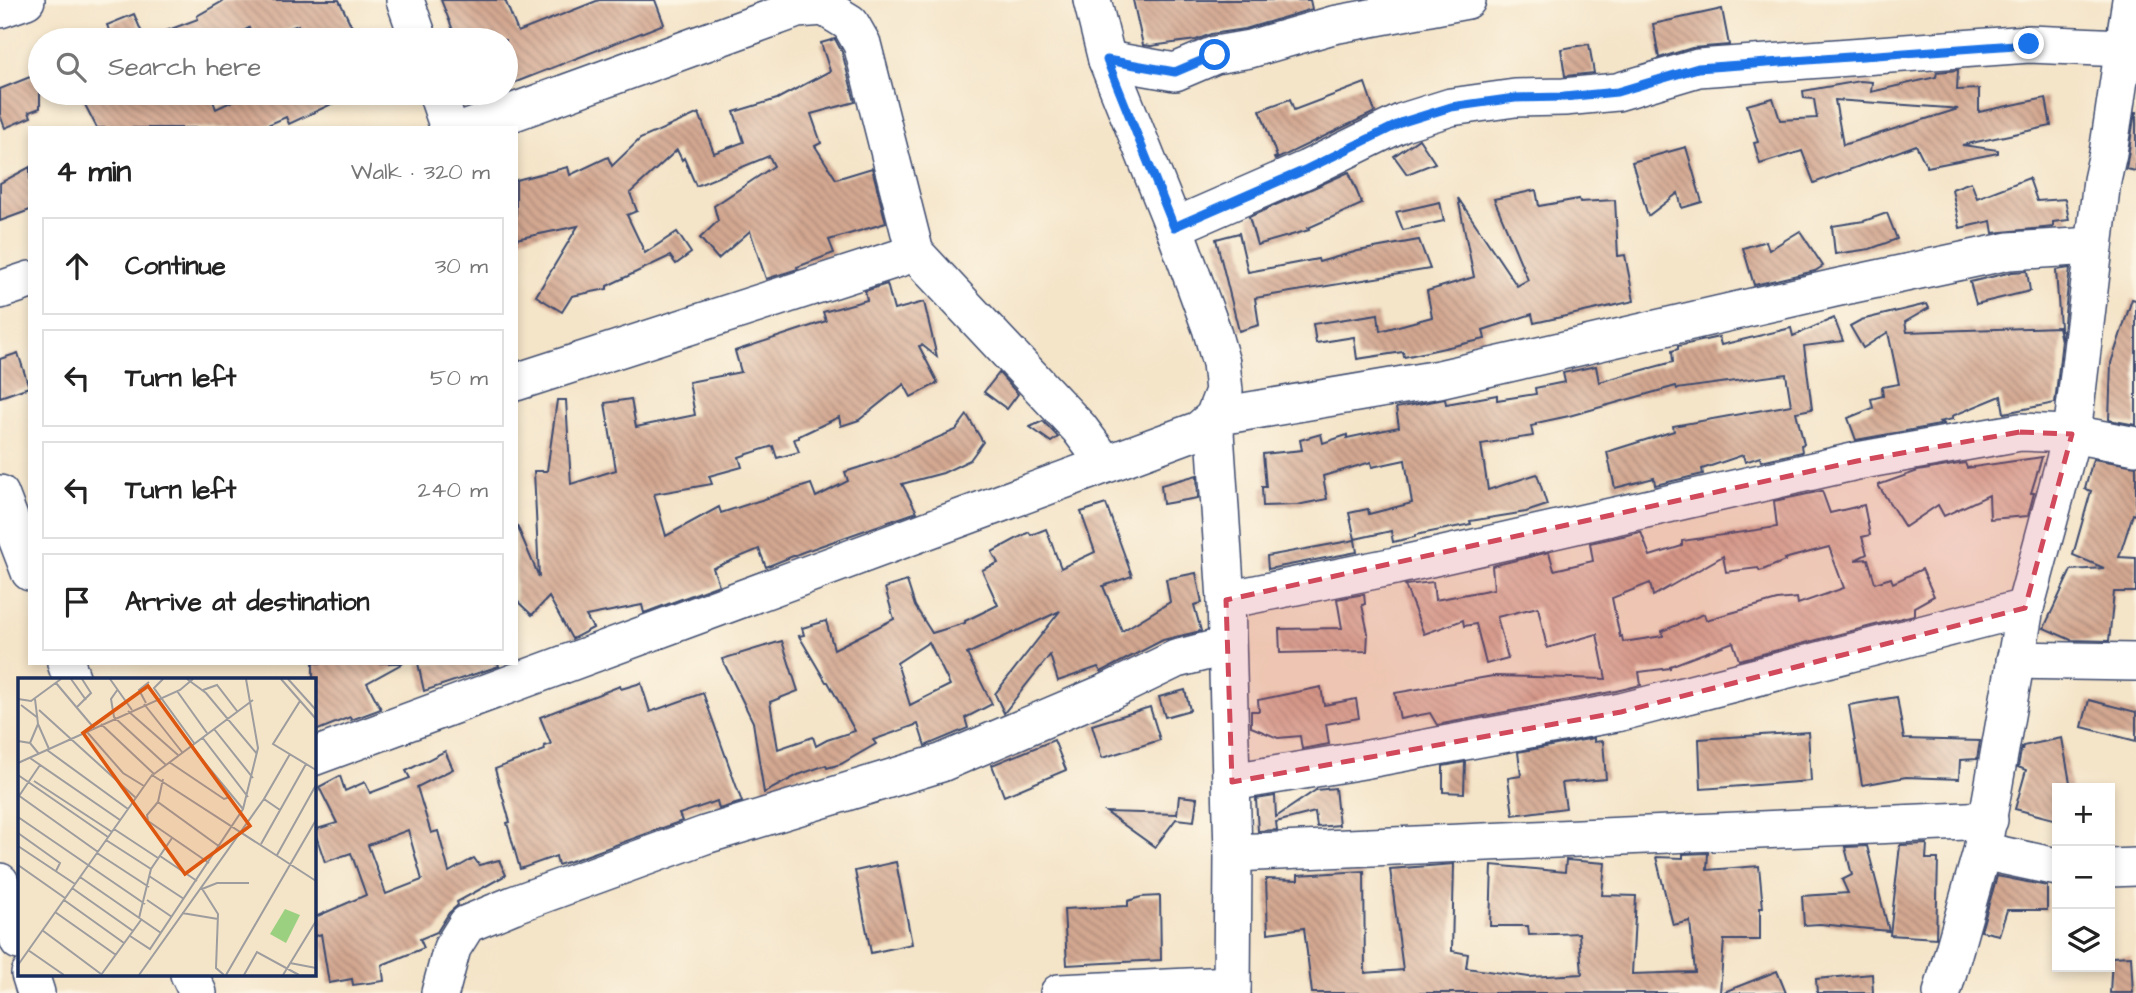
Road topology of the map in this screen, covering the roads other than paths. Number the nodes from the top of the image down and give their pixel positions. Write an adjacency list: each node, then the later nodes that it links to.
1 (26, 0): 6 (street)
2 (405, 0): 7 (street)
3 (1092, 0): 9 (street)
4 (1466, 0): 9 (street)
5 (2131, 0): 8 (street)
6 (0, 9)
7 (415, 28)
8 (2124, 48): 13 (street); 14 (street)
9 (1107, 60): 14 (street)
10 (441, 105): 11 (street)
11 (448, 126)
12 (475, 126): 16 (street)
13 (2123, 147): 15 (street)
14 (1174, 227): 20 (street)
15 (2094, 246): 20 (street); 21 (street)
16 (915, 253): 19 (street); 23 (street)
17 (28, 281): 18 (street)
18 (0, 290)
19 (518, 381)
20 (1214, 416): 23 (street); 26 (street)
21 (2072, 434): 22 (street); 26 (street); 27 (street)
22 (2136, 446)
23 (1105, 463): 31 (street)
24 (0, 494): 25 (street)
25 (26, 553)
26 (1226, 600): 28 (street)
27 (2025, 608): 29 (street); 32 (street)
28 (1227, 646): 32 (street); 47 (street)
29 (2015, 660): 30 (street); 33 (street)
30 (2136, 662)
31 (315, 756)
32 (1232, 782): 34 (street)
33 (1986, 835): 34 (street); 35 (street); 49 (street)
34 (1233, 853): 44 (street)
35 (2052, 865)
36 (18, 866): 39 (street)
37 (2115, 867): 38 (street)
38 (2136, 867)
39 (0, 874)
40 (0, 883): 41 (street)
41 (18, 938)
42 (31, 976): 45 (street)
43 (190, 976): 46 (street)
44 (1232, 989): 48 (street)
45 (36, 993)
46 (198, 993)
47 (440, 993)
48 (1059, 993)
49 (1942, 993)

